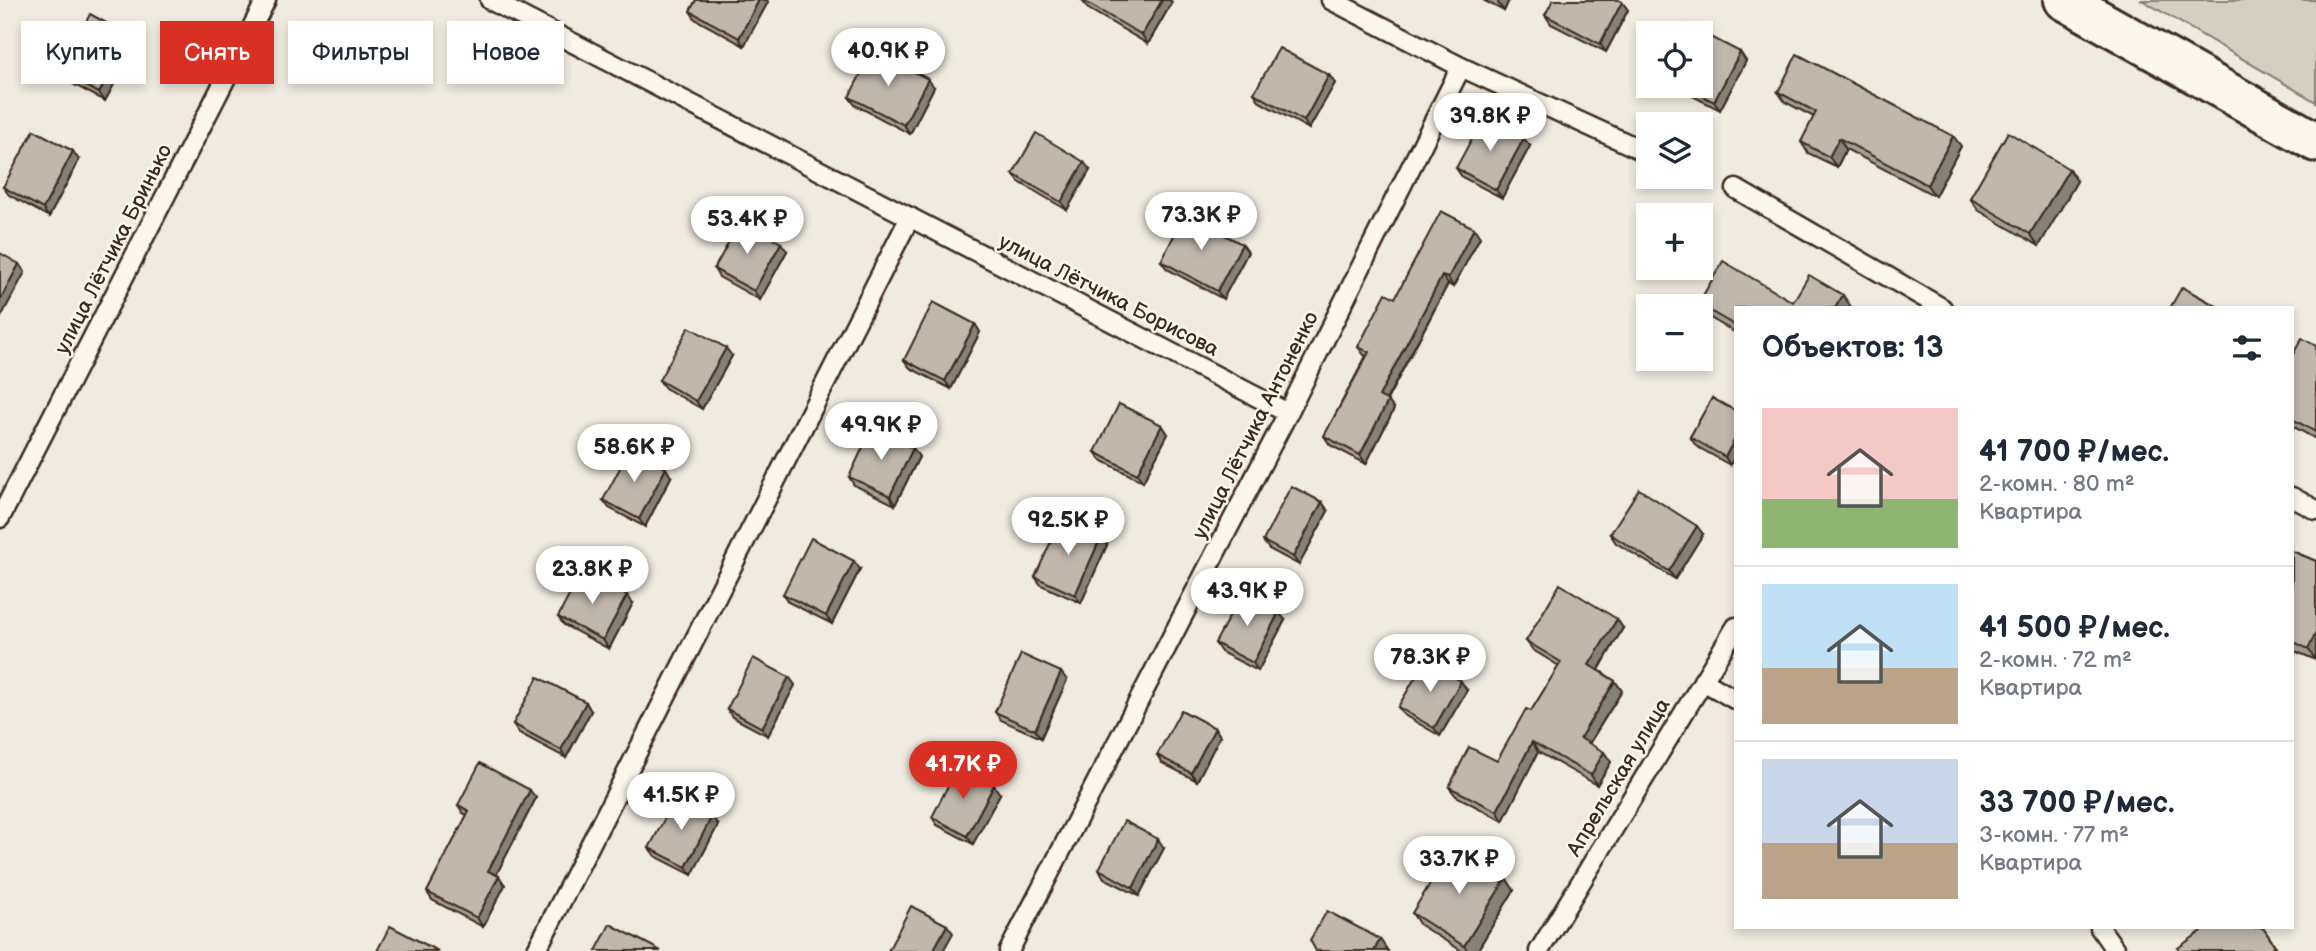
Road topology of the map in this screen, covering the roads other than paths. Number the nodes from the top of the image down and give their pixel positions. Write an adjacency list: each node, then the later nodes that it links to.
1 (265, 0): 14 (lane, улица Лётчика Бринько)
2 (490, 0): 9 (lane, улица Лётчика Борисова)
3 (1331, 0): 5 (lane)
4 (2064, 0): 6 (street)
5 (1461, 67): 7 (lane); 11 (lane, улица Лётчика Антоненко)
6 (2316, 142)
7 (1636, 147)
8 (1736, 189): 10 (lane)
9 (910, 217): 11 (lane, улица Лётчика Борисова); 19 (lane)
10 (1934, 306)
11 (1288, 413): 20 (lane, улица Лётчика Антоненко)
12 (2294, 498): 13 (lane)
13 (2316, 510)
14 (0, 518)
15 (1734, 629): 16 (lane, Апрельская улица)
16 (1703, 681): 17 (lane); 21 (lane, Апрельская улица)
17 (1734, 699)
18 (2101, 929): 22 (lane)
19 (536, 951)
20 (1009, 951)
21 (1539, 951)
22 (2116, 951)

